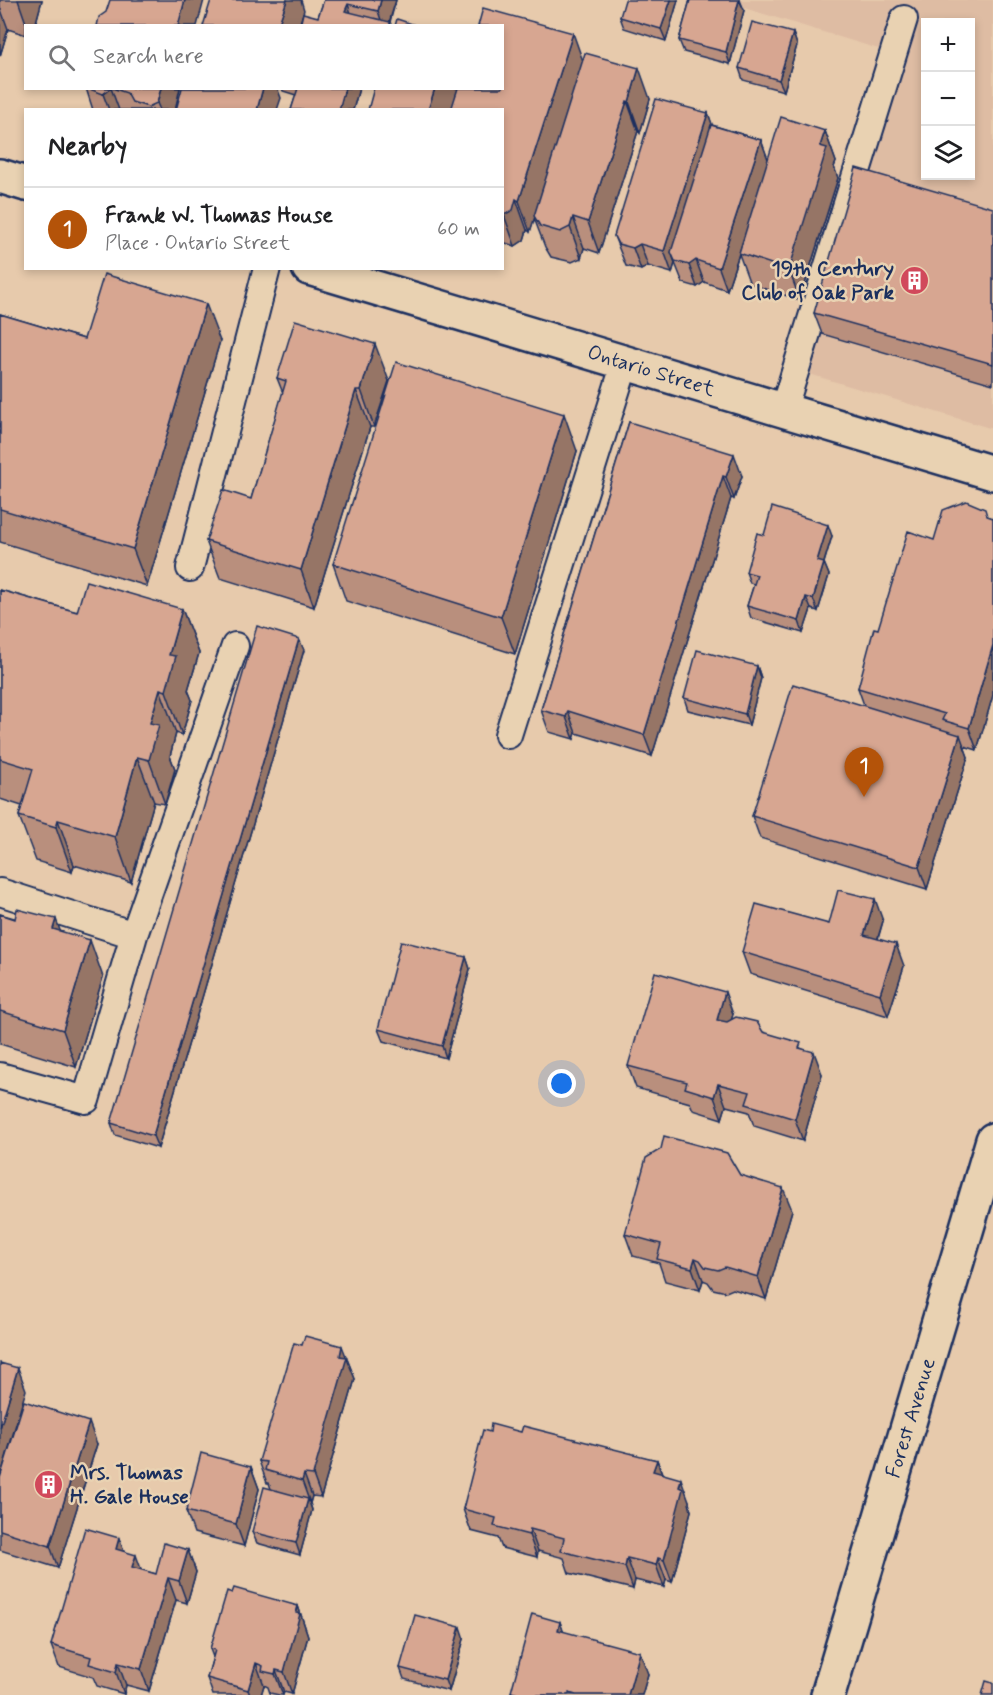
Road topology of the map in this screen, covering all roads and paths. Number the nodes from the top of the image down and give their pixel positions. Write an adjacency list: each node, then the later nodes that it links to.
1 (904, 19): 7 (lane)
2 (0, 176): 3 (street)
3 (24, 183)
4 (266, 270): 9 (lane)
5 (316, 270): 6 (street, Ontario Street)
6 (625, 363): 7 (street, Ontario Street); 11 (lane)
7 (783, 411): 8 (street, Ontario Street)
8 (993, 473)
9 (190, 568)
10 (235, 646): 13 (lane)
11 (508, 735)
12 (0, 892): 13 (lane)
13 (134, 935): 14 (lane)
14 (0, 1076)
15 (993, 1140): 16 (street, Forest Avenue)
16 (828, 1695)

